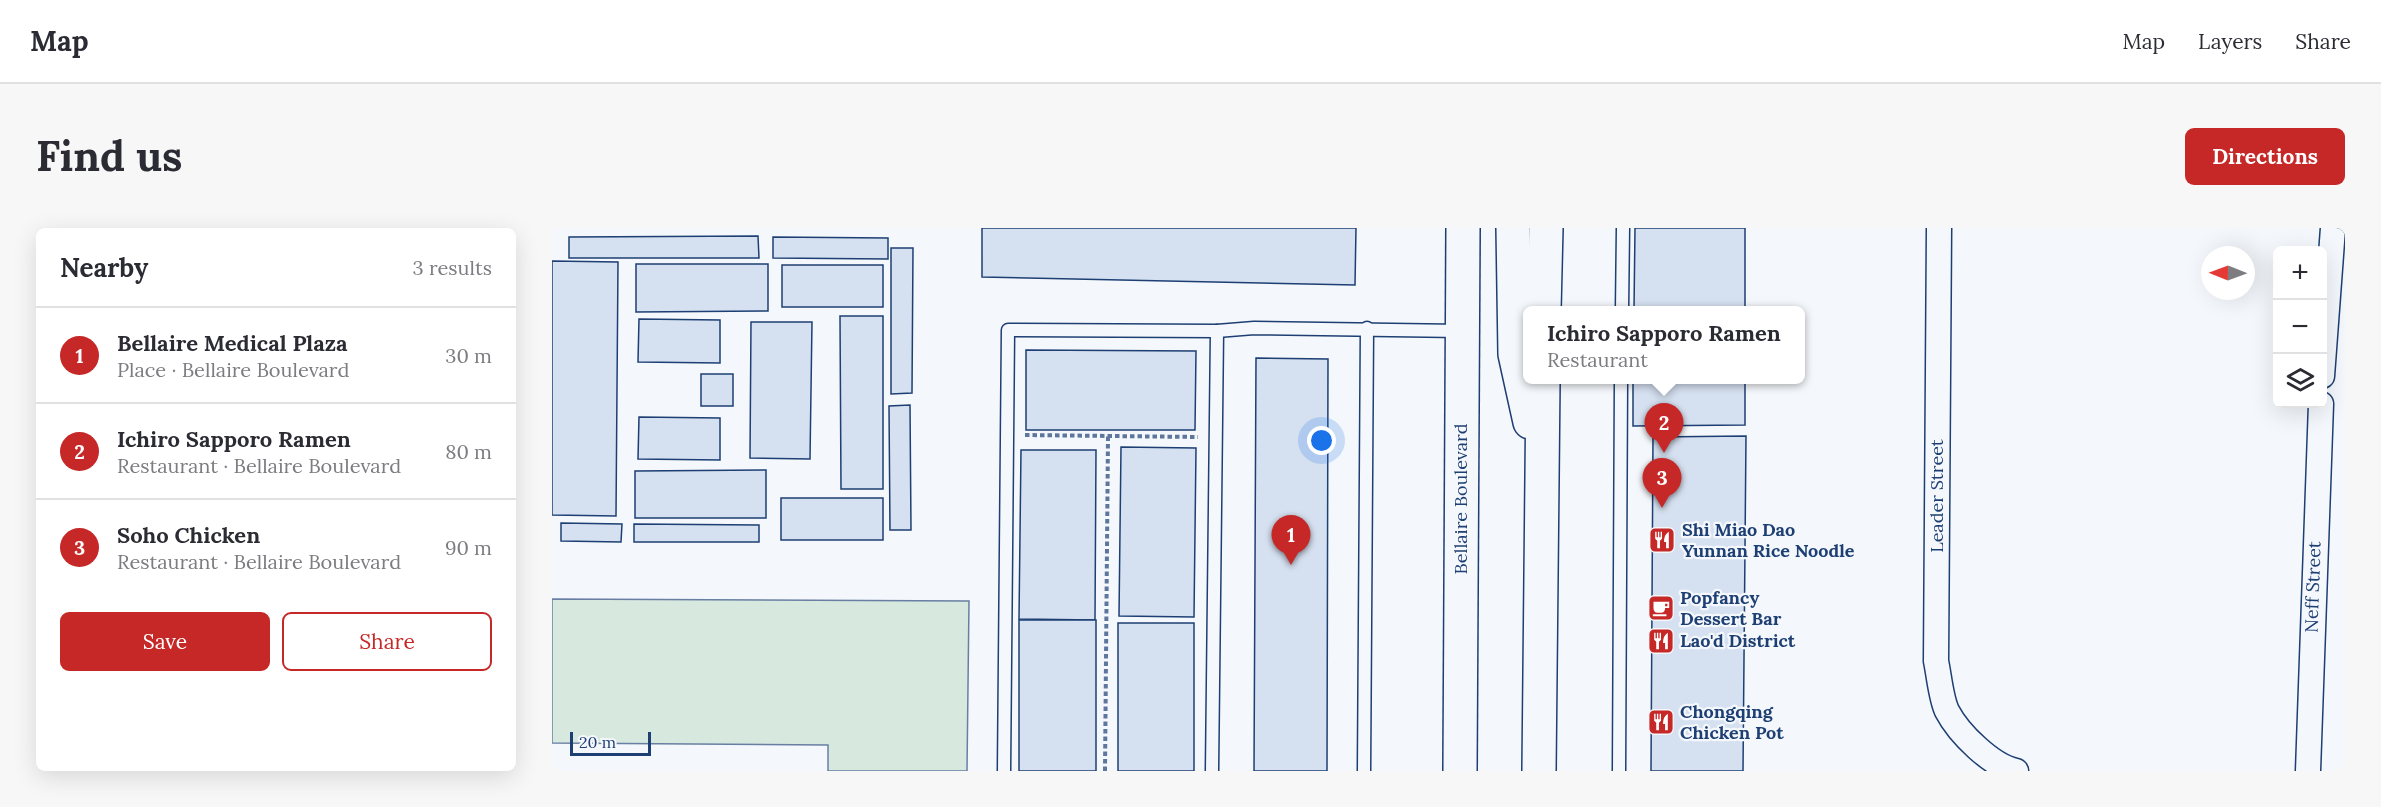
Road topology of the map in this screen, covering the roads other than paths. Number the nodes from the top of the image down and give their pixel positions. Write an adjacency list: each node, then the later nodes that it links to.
1 (1463, 228): 11 (main road, Bellaire Boulevard)
2 (1513, 228): 16 (main road)
3 (1546, 228): 7 (main road)
4 (1623, 228): 8 (lane)
5 (1938, 228): 23 (street, Leader Street)
6 (2333, 228): 12 (street)
7 (1544, 306)
8 (1622, 306)
9 (1367, 328): 10 (lane); 11 (lane); 19 (lane)
10 (1216, 331): 17 (lane); 18 (lane)
11 (1462, 331): 20 (main road, Bellaire Boulevard)
12 (2324, 354)
13 (1544, 384): 16 (main road)
14 (1622, 384): 22 (lane)
15 (2320, 408): 24 (street, Neff Street)
16 (1542, 483): 21 (main road)
17 (1004, 771)
18 (1212, 771)
19 (1364, 771)
20 (1460, 771)
21 (1539, 771)
22 (1618, 771)
23 (2016, 771)
24 (2308, 771)

